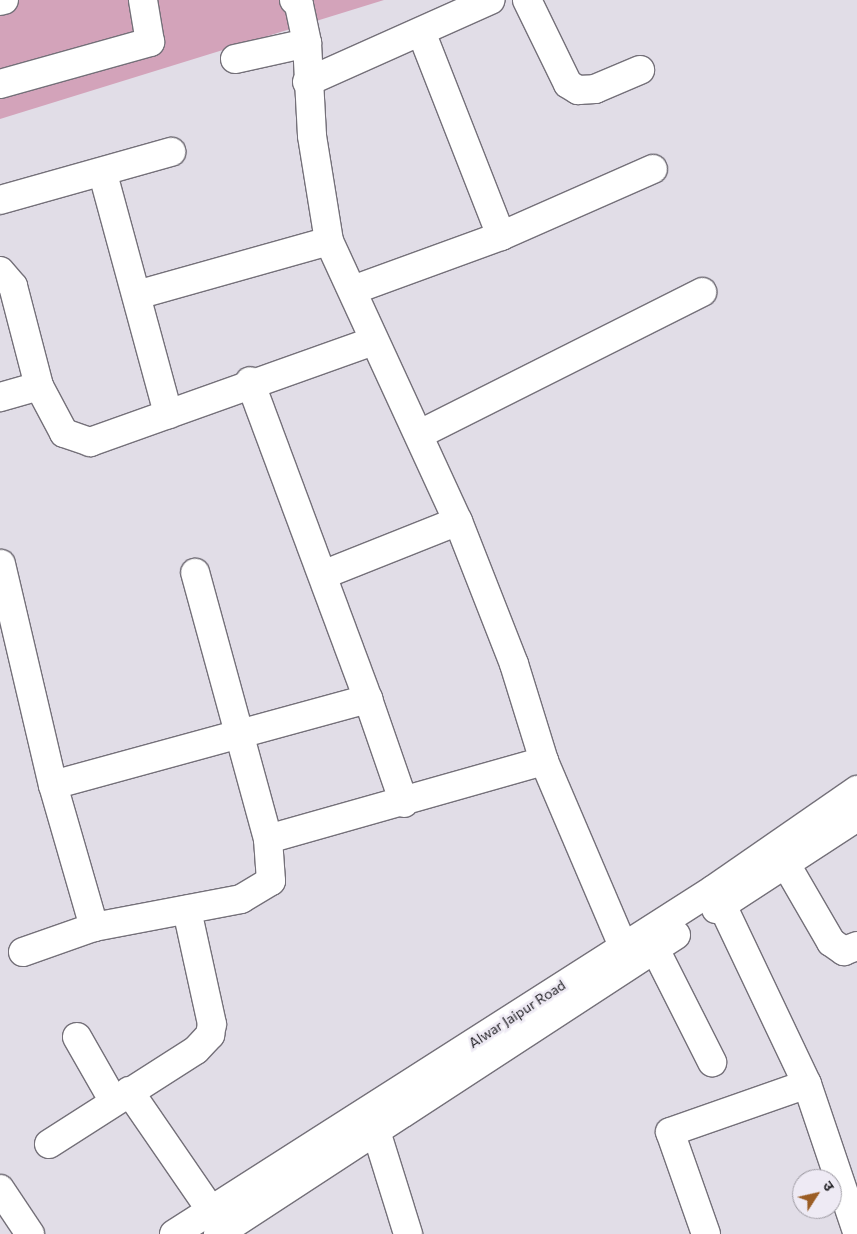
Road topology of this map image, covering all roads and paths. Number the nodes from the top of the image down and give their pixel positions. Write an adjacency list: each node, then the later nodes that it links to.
1 (4, 0): 5 (street)
2 (143, 0): 12 (street)
3 (490, 0): 7 (street)
4 (527, 0): 10 (street)
5 (0, 1)
6 (297, 2): 8 (street)
7 (422, 34): 11 (street); 17 (street)
8 (307, 43): 9 (street); 11 (street)
9 (235, 59)
10 (640, 70)
11 (306, 82): 18 (street)
12 (0, 84)
13 (171, 152): 15 (street)
14 (654, 169): 17 (street)
15 (103, 174): 16 (street); 22 (street)
16 (0, 200)
17 (502, 236): 20 (street)
18 (329, 241): 20 (street); 22 (street)
19 (0, 271): 25 (street)
20 (353, 290): 23 (street)
21 (702, 292): 28 (street)
22 (136, 295): 27 (street)
23 (372, 341): 24 (street); 28 (street)
24 (250, 381): 27 (street); 32 (street)
25 (39, 386): 26 (street); 27 (street)
26 (0, 397)
27 (168, 414)
28 (420, 434): 29 (street)
29 (458, 521): 32 (street); 35 (street)
30 (1, 564): 36 (street)
31 (195, 573): 34 (street)
32 (325, 574): 33 (street)
33 (368, 699): 34 (street); 38 (street)
34 (239, 737): 36 (street); 40 (street)
35 (544, 761): 38 (street); 45 (street)
36 (53, 786): 44 (street)
37 (857, 790): 45 (street, Alwar Jaipur Road)
38 (404, 803): 40 (street)
39 (857, 817): 41 (street, Alwar Jaipur Road)
40 (268, 839): 43 (street)
41 (786, 866): 42 (street, Alwar Jaipur Road); 46 (street)
42 (722, 905): 47 (street, Alwar Jaipur Road); 51 (street)
43 (187, 910): 44 (street); 52 (street)
44 (94, 927): 48 (street)
45 (623, 946): 56 (street, Alwar Jaipur Road)
46 (857, 946)
47 (655, 949): 50 (street); 53 (street, Alwar Jaipur Road)
48 (23, 952)
49 (78, 1037): 52 (street)
50 (712, 1062)
51 (807, 1084): 57 (street); 61 (street)
52 (121, 1095): 54 (street); 56 (street)
53 (376, 1131): 56 (street, Alwar Jaipur Road); 60 (street)
54 (49, 1144)
55 (0, 1189): 58 (street)
56 (214, 1222): 59 (street, Alwar Jaipur Road)
57 (857, 1232)
58 (30, 1234)
59 (174, 1234)
60 (408, 1234)
61 (706, 1234)

